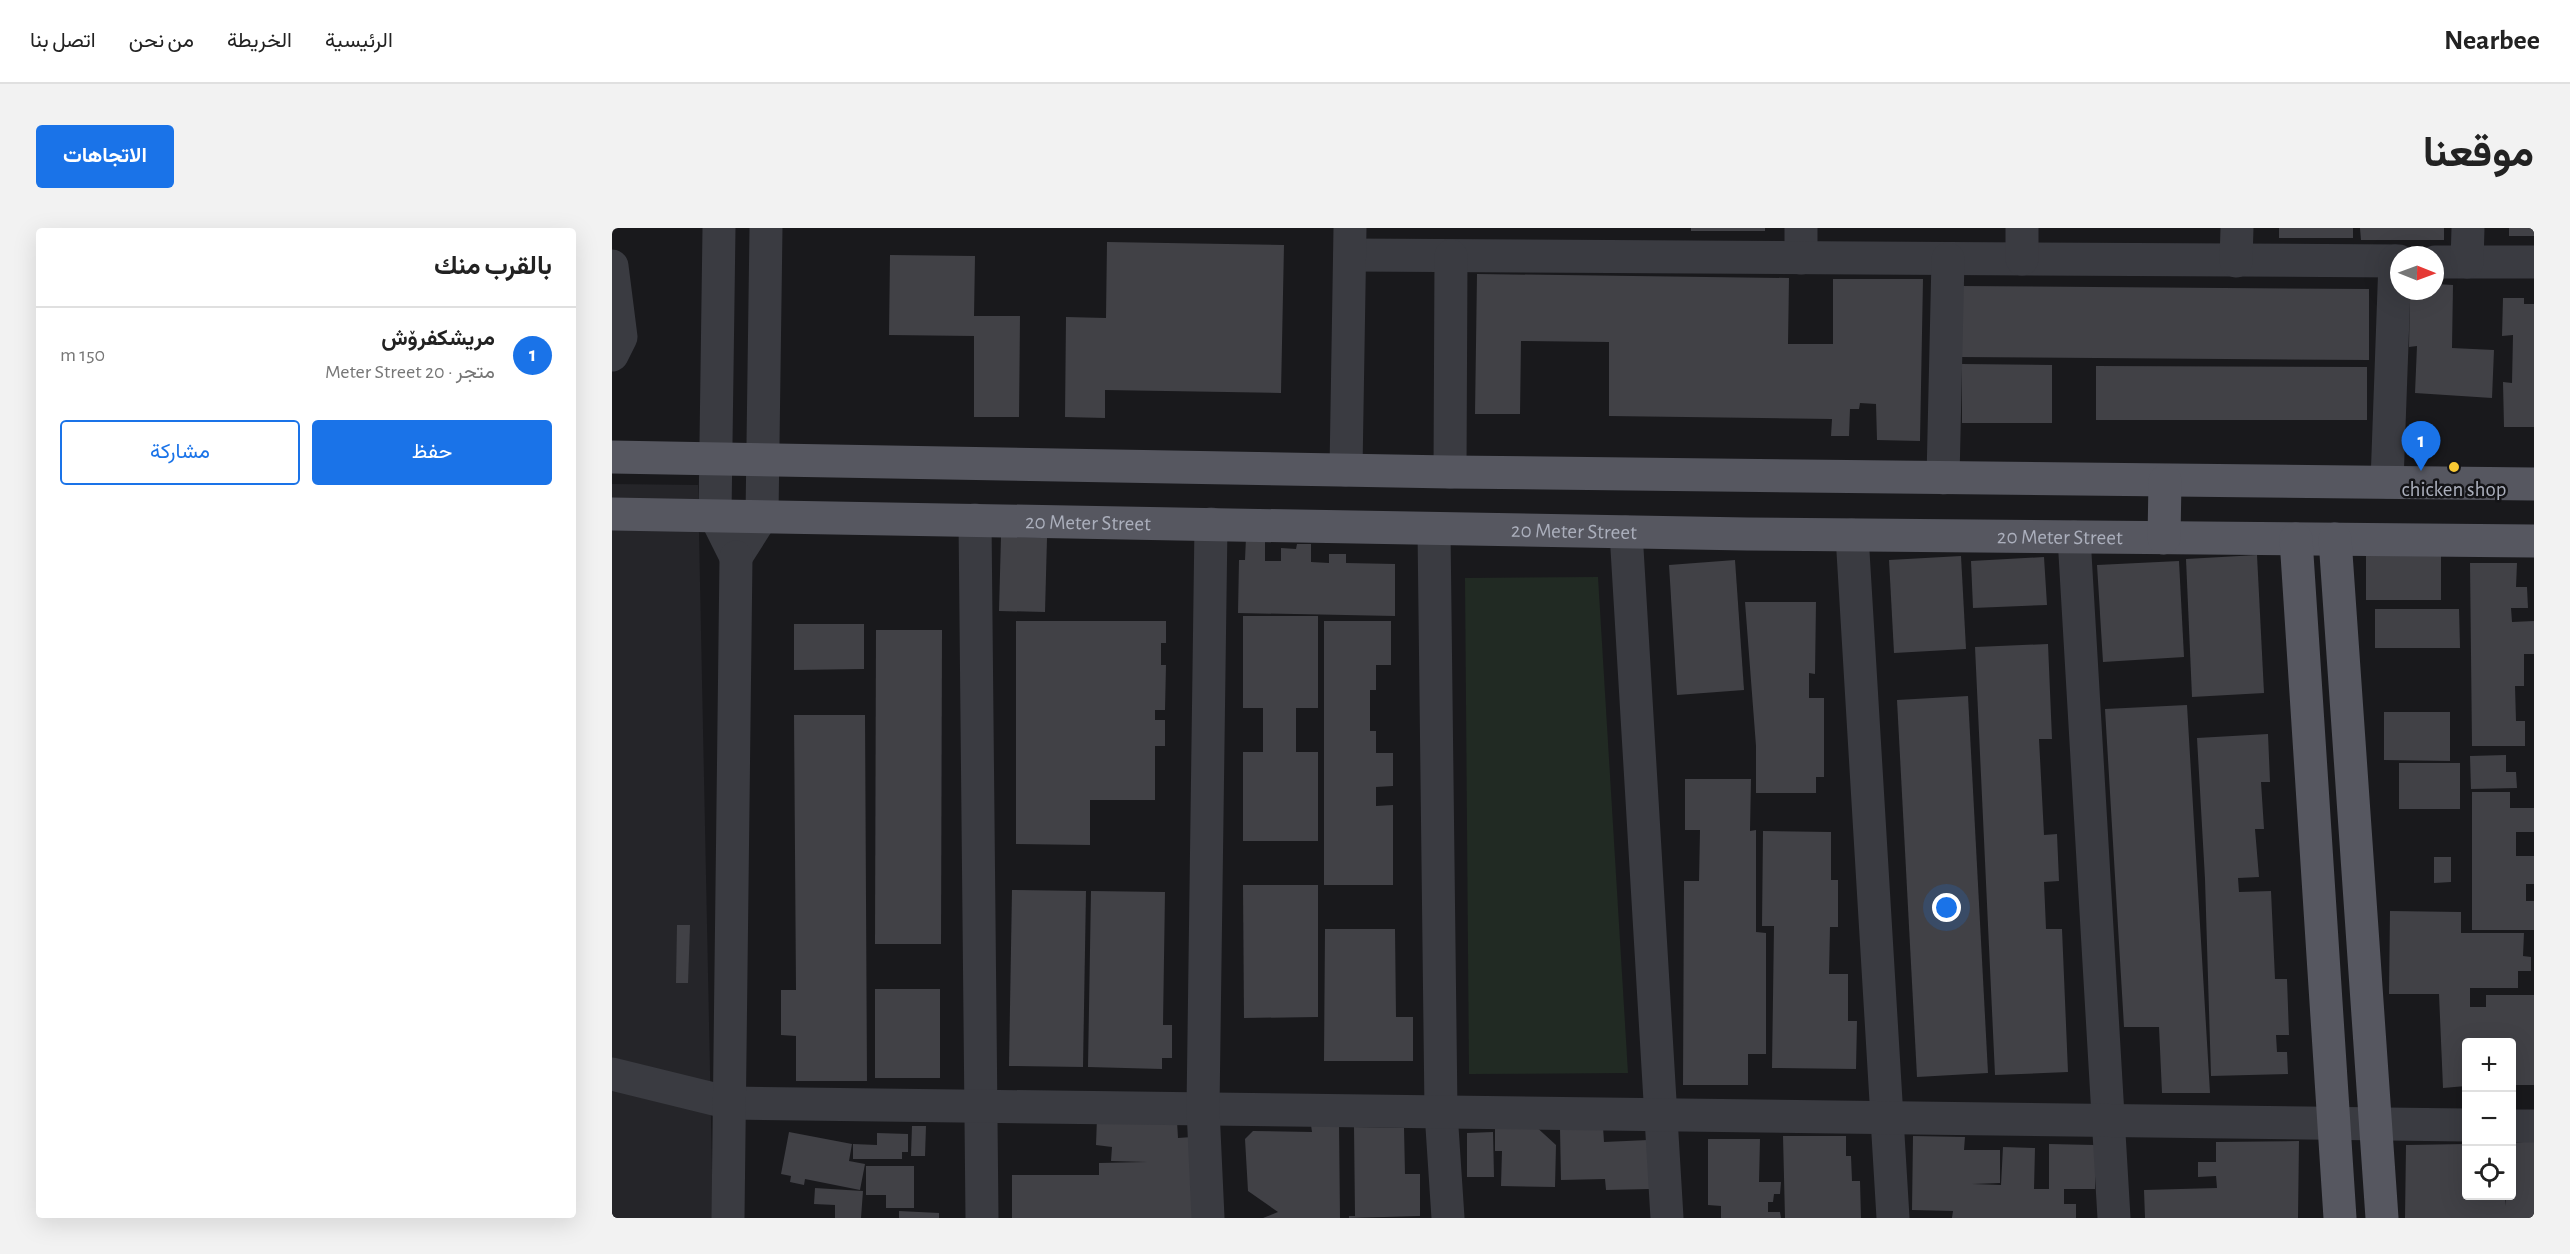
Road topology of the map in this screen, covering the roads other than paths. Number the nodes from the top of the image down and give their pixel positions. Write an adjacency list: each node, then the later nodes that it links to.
1 (719, 228): 21 (street)
2 (766, 228): 3 (street); 22 (street)
3 (778, 228)
4 (2237, 228): 12 (street)
5 (2468, 228): 15 (street)
6 (1350, 242): 10 (street); 23 (street)
7 (1577, 242): 8 (street); 10 (street)
8 (1801, 243): 11 (street)
9 (2022, 244): 11 (street); 12 (street)
10 (1451, 256): 24 (street)
11 (1948, 259): 25 (street)
12 (2236, 261): 13 (street)
13 (2390, 261)
14 (2444, 262): 15 (street)
15 (2467, 262): 16 (street)
16 (2534, 262)
17 (612, 266): 19 (street)
18 (2395, 300): 27 (street)
19 (612, 354)
20 (612, 457): 21 (main road)
21 (714, 459): 22 (main road); 30 (street)
22 (763, 459): 23 (main road); 31 (street)
23 (1346, 470): 24 (main road)
24 (1450, 472): 25 (main road)
25 (1943, 478): 26 (main road)
26 (2165, 481): 27 (main road); 38 (main road)
27 (2387, 483): 28 (main road)
28 (2534, 484)
29 (612, 514): 30 (main road, 20 Meter Street)
30 (715, 516): 31 (main road, 20 Meter Street); 42 (street)
31 (762, 516): 32 (main road, 20 Meter Street); 42 (street)
32 (975, 520): 33 (main road, 20 Meter Street); 45 (street)
33 (1211, 524): 34 (main road, 20 Meter Street); 46 (street)
34 (1434, 529): 35 (main road, 20 Meter Street); 47 (street)
35 (1626, 532): 36 (main road, 20 Meter Street); 48 (street)
36 (1852, 535): 37 (main road, 20 Meter Street); 49 (street)
37 (2074, 537): 38 (main road, 20 Meter Street); 50 (street)
38 (2164, 538): 39 (main road, 20 Meter Street)
39 (2296, 539): 40 (main road, 20 Meter Street); 52 (main road)
40 (2335, 539): 41 (main road, 20 Meter Street); 51 (main road)
41 (2534, 541)
42 (736, 557): 44 (street)
43 (612, 1074): 44 (street)
44 (730, 1103): 45 (street); 56 (street)
45 (981, 1106): 46 (street); 57 (street)
46 (1203, 1109): 47 (street); 58 (street)
47 (1441, 1112): 48 (street); 59 (street)
48 (1661, 1115): 49 (street); 60 (street)
49 (1888, 1118): 50 (street); 61 (street)
50 (2108, 1121): 52 (street); 62 (street)
51 (2375, 1123): 52 (street); 53 (street); 64 (main road)
52 (2334, 1124): 63 (main road)
53 (2462, 1125)
54 (2516, 1126): 55 (street)
55 (2534, 1126)
56 (728, 1218)
57 (982, 1218)
58 (1208, 1218)
59 (1448, 1218)
60 (1667, 1218)
61 (1893, 1218)
62 (2114, 1218)
63 (2340, 1218)
64 (2382, 1218)

